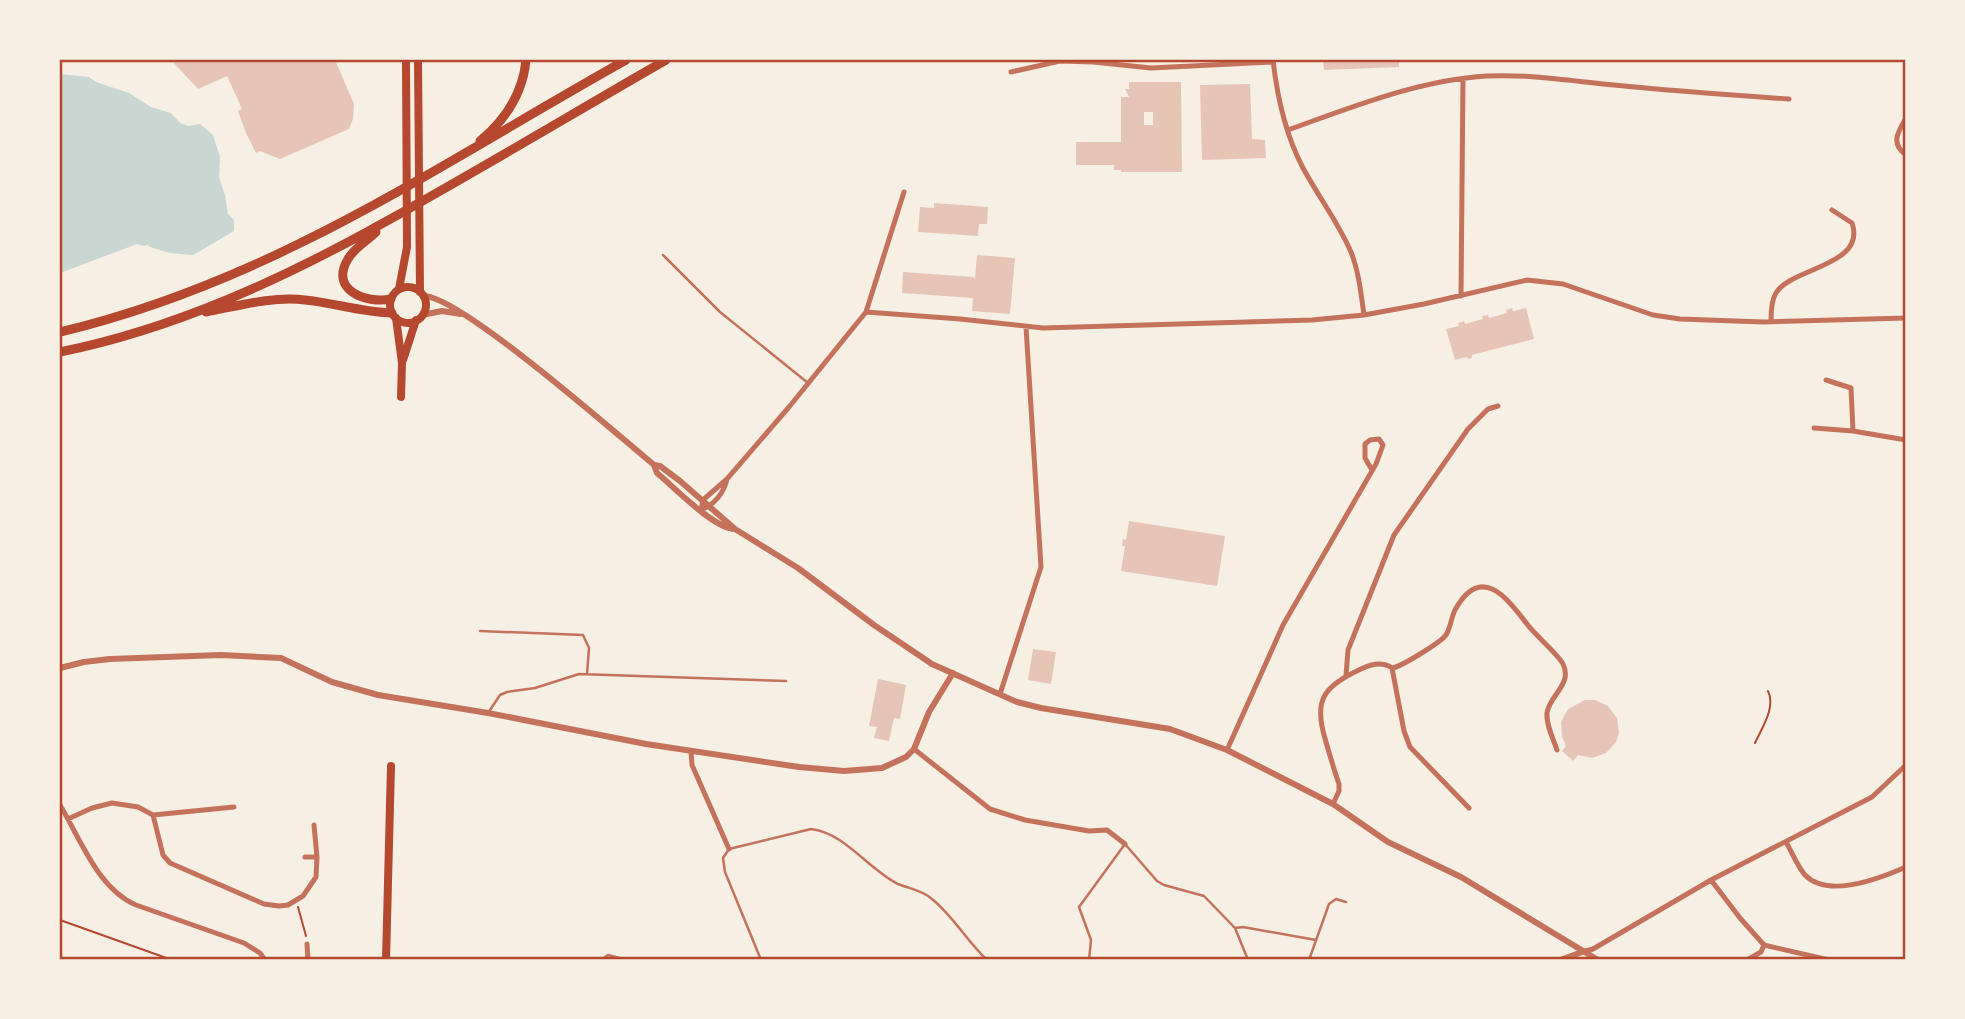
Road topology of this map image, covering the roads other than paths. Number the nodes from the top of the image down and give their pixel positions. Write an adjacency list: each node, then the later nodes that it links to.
1 (405, 60): 18 (highway)
2 (418, 60): 19 (highway)
3 (526, 60): 13 (highway)
4 (626, 60): 13 (highway)
5 (666, 60): 16 (highway)
6 (1273, 61): 7 (street); 11 (street)
7 (1011, 72)
8 (1463, 79): 9 (street); 11 (street); 20 (street)
9 (1789, 99)
10 (1906, 118): 12 (street)
11 (1288, 130): 24 (street)
12 (1906, 155)
13 (462, 157): 31 (highway)
14 (904, 192): 22 (street)
15 (1832, 210): 29 (street)
16 (383, 223): 21 (highway); 26 (highway)
17 (663, 255): 35 (lane)
18 (399, 289): 19 (highway); 21 (highway)
19 (422, 294): 23 (street); 27 (highway)
20 (1461, 296): 24 (street); 29 (street)
21 (391, 299): 25 (highway)
22 (866, 312): 30 (street); 35 (street)
23 (463, 314): 27 (street); 41 (street)
24 (1364, 315): 30 (street)
25 (394, 316): 26 (highway); 27 (highway); 33 (highway)
26 (181, 317): 32 (highway)
27 (419, 318): 33 (highway)
28 (1906, 318): 29 (street)
29 (1771, 320)
30 (1027, 327): 55 (street)
31 (60, 332)
32 (60, 352)
33 (402, 363): 36 (highway)
34 (1826, 380): 39 (street)
35 (808, 383): 43 (street)
36 (401, 397)
37 (1498, 406): 53 (street)
38 (1814, 428): 39 (street)
39 (1853, 431): 40 (street)
40 (1906, 440)
41 (654, 465): 44 (street); 46 (street)
42 (1372, 470): 42 (street); 58 (street)
43 (727, 479): 44 (street); 45 (street)
44 (703, 500): 45 (street); 46 (street)
45 (710, 506): 46 (street); 47 (street)
46 (701, 510): 47 (street)
47 (735, 529): 51 (street)
48 (480, 631): 52 (lane)
49 (60, 668): 56 (street)
50 (1392, 668): 53 (street); 59 (street); 66 (street)
51 (953, 673): 55 (street); 57 (street)
52 (587, 674): 54 (lane); 56 (lane)
53 (1346, 676): 63 (street)
54 (786, 681)
55 (1000, 694): 58 (street)
56 (488, 713): 60 (street)
57 (914, 749): 60 (street); 71 (street)
58 (1227, 750): 63 (street)
59 (1557, 750)
60 (691, 751): 72 (street)
61 (1906, 765): 70 (street)
62 (391, 766): 86 (highway)
63 (1333, 804): 82 (street)
64 (60, 806): 68 (street)
65 (234, 807): 67 (street)
66 (1469, 808)
67 (153, 815): 68 (street); 73 (street)
68 (68, 819): 84 (street)
69 (314, 825): 73 (street)
70 (1786, 842): 75 (street); 76 (street)
71 (1125, 844): 78 (lane); 91 (lane)
72 (729, 849): 89 (lane); 90 (lane)
73 (317, 857): 74 (street)
74 (305, 858)
75 (1906, 867)
76 (1711, 880): 81 (street); 82 (street)
77 (1346, 902): 79 (lane)
78 (1235, 928): 79 (lane); 92 (lane)
79 (1316, 940): 93 (lane)
80 (307, 944): 85 (street)
81 (1764, 945): 83 (street); 98 (street)
82 (1586, 950): 94 (street); 95 (street)
83 (1761, 952): 96 (street); 97 (street)
84 (265, 960)
85 (308, 960)
86 (386, 960)
87 (601, 960): 88 (lane)
88 (627, 960)
89 (761, 960)
90 (987, 960)
91 (1089, 960)
92 (1248, 960)
93 (1309, 960)
94 (1560, 960)
95 (1598, 960)
96 (1747, 960)
97 (1765, 960)
98 (1829, 960)

